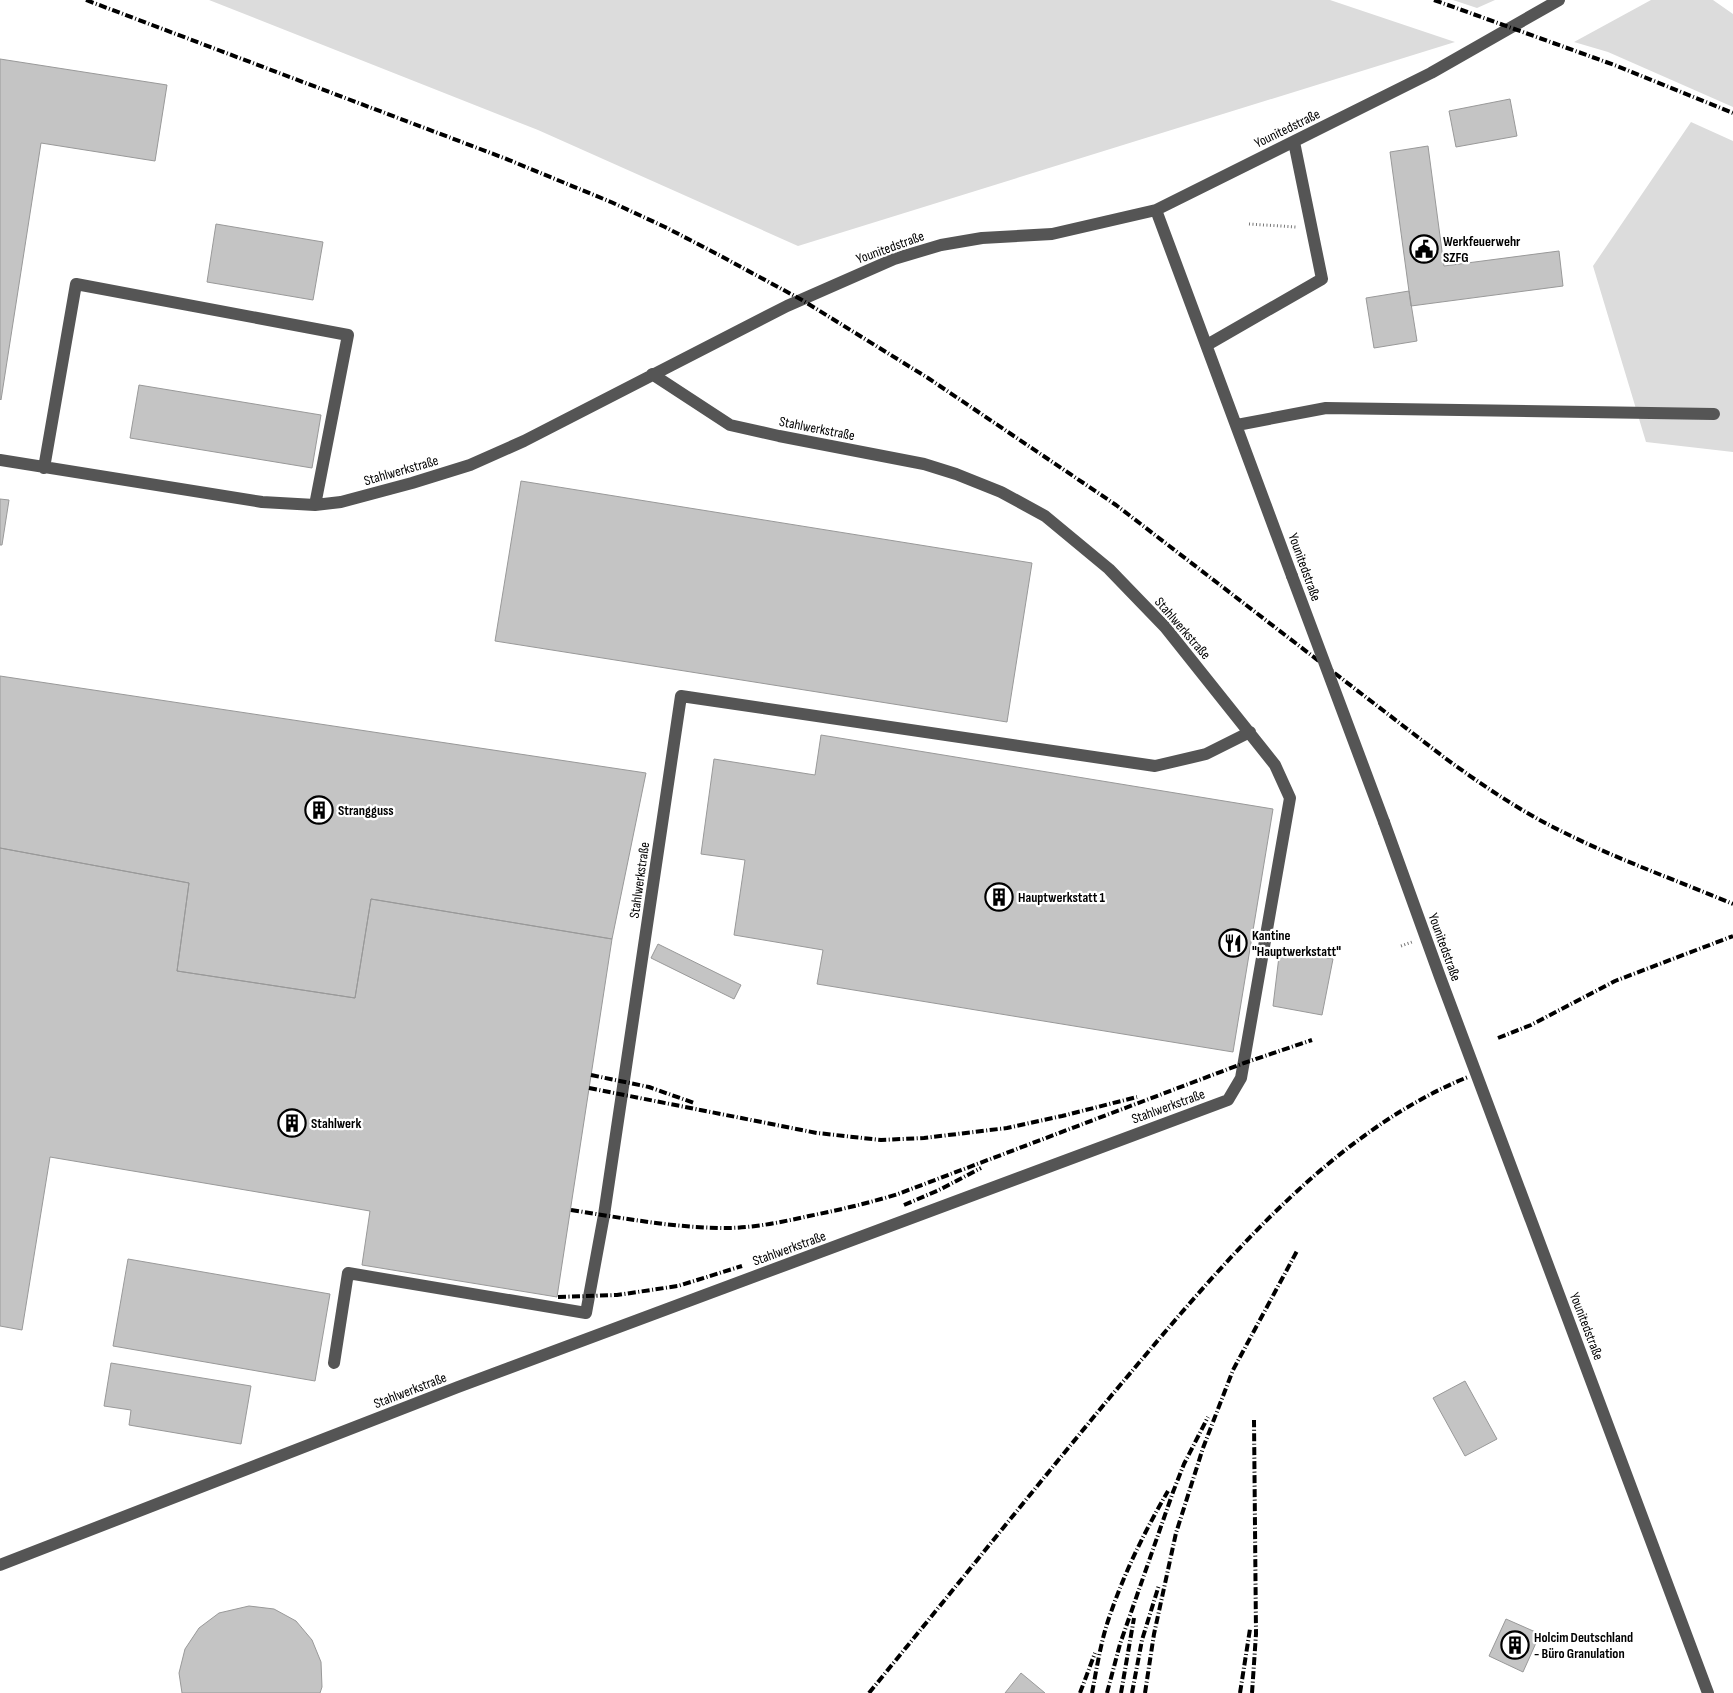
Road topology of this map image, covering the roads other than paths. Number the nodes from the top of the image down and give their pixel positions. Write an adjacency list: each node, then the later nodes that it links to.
1 (1559, 0): 2 (lane, Younitedstraße)
2 (1294, 142): 3 (lane, Younitedstraße); 4 (lane)
3 (1156, 210): 4 (lane, Younitedstraße); 5 (lane, Younitedstraße)
4 (1207, 345): 7 (lane, Younitedstraße)
5 (652, 374): 10 (lane, Stahlwerkstraße); 11 (lane, Stahlwerkstraße)
6 (1714, 414): 7 (lane)
7 (1236, 425): 14 (lane, Younitedstraße, bridge)
8 (0, 460): 9 (lane, Stahlwerkstraße)
9 (44, 468): 10 (lane, Stahlwerkstraße); 10 (lane)
10 (315, 505)
11 (1250, 732): 12 (lane, Stahlwerkstraße); 13 (lane, Stahlwerkstraße)
12 (334, 1363)
13 (0, 1565)
14 (1708, 1693)

